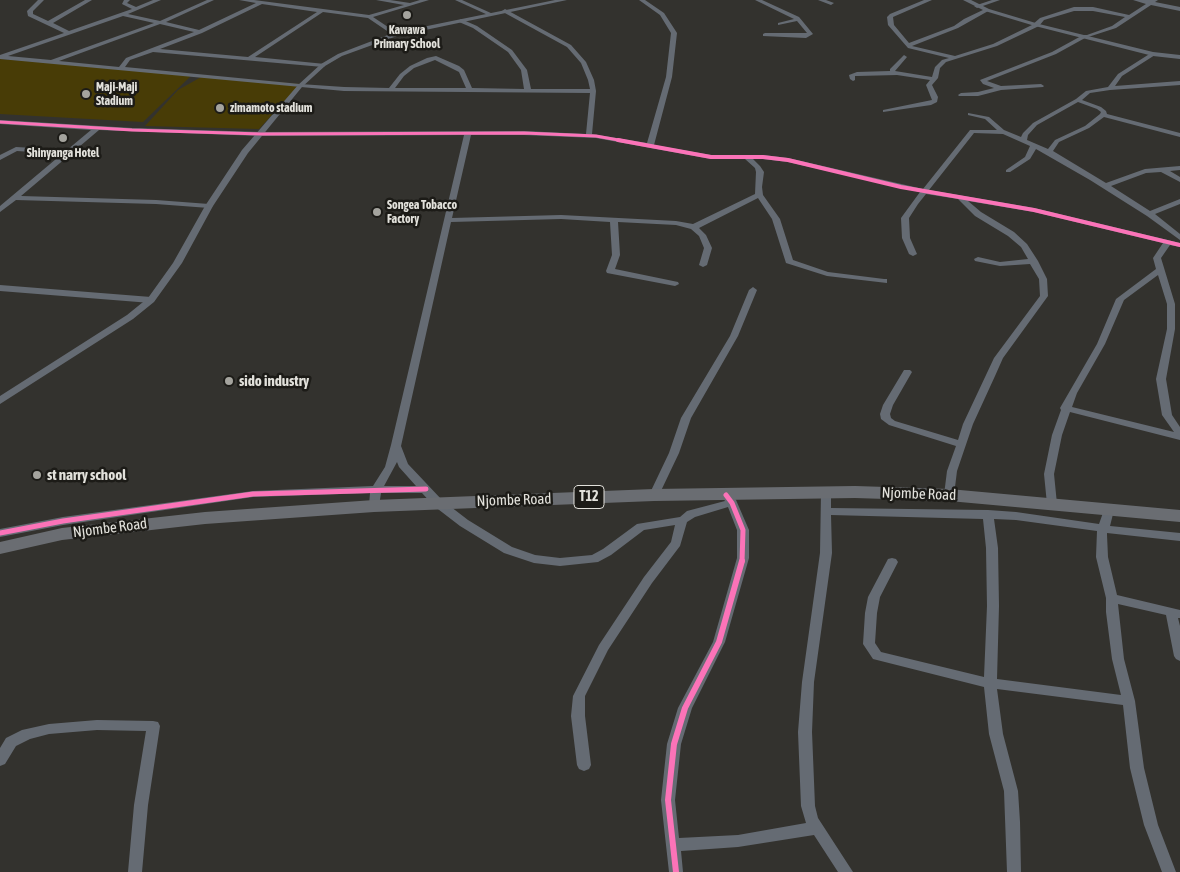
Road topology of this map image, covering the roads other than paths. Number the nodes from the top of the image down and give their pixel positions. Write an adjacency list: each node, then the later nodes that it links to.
1 (39, 0): 35 (street)
2 (89, 0): 35 (street)
3 (126, 0): 23 (street)
4 (158, 0): 23 (street)
5 (210, 0): 34 (street)
6 (242, 0): 19 (street)
7 (379, 0): 21 (street)
8 (426, 0): 21 (street)
9 (458, 0): 29 (street)
10 (564, 0): 27 (street)
11 (642, 0): 81 (street)
12 (758, 0): 32 (street)
13 (821, 0): 20 (street)
14 (966, 0): 22 (street)
15 (997, 0): 22 (street)
16 (1136, 0): 18 (street)
17 (923, 1): 43 (street)
18 (1153, 2): 24 (street); 31 (street)
19 (262, 3): 26 (street); 39 (street)
20 (831, 3)
21 (412, 4): 30 (street)
22 (977, 6): 25 (street)
23 (137, 9): 28 (street)
24 (1180, 9)
25 (987, 10): 37 (street); 43 (street)
26 (321, 11): 30 (street); 50 (street)
27 (505, 11): 29 (street); 67 (street)
28 (123, 14): 34 (street); 38 (street)
29 (490, 14): 33 (street)
30 (368, 17): 40 (street)
31 (1131, 17): 37 (street); 42 (street)
32 (798, 19): 36 (street); 41 (street)
33 (461, 21): 40 (street); 66 (street)
34 (162, 22): 39 (street); 52 (street)
35 (50, 24): 38 (street)
36 (780, 24)
37 (1036, 25): 42 (street); 51 (street)
38 (70, 32): 47 (street)
39 (200, 32): 44 (street)
40 (395, 34): 53 (street)
41 (765, 35)
42 (1086, 36): 45 (street); 62 (street)
43 (908, 45): 51 (street)
44 (154, 50): 46 (street); 50 (street)
45 (1153, 54): 49 (street); 63 (street)
46 (136, 56): 54 (street); 55 (street)
47 (0, 57): 52 (street)
48 (904, 57): 56 (street)
49 (1180, 57)
50 (251, 58): 53 (street)
51 (954, 58): 58 (street)
52 (49, 62): 54 (street)
53 (323, 65): 60 (street)
54 (96, 66): 55 (street)
55 (121, 68): 60 (street)
56 (896, 73): 57 (street); 58 (street)
57 (853, 79)
58 (934, 79): 70 (street)
59 (1180, 83): 63 (street)
60 (300, 86): 64 (street); 76 (street)
61 (1041, 86): 62 (street)
62 (1001, 88): 68 (street)
63 (1110, 88): 69 (street)
64 (391, 89): 65 (street); 65 (street)
65 (469, 89): 66 (street)
66 (528, 90): 67 (street)
67 (592, 91): 78 (street)
68 (961, 95)
69 (1078, 100): 72 (street); 80 (street)
70 (885, 111)
71 (970, 114): 75 (street)
72 (1103, 115): 79 (street); 84 (street)
73 (0, 122): 74 (street)
74 (97, 128): 76 (street); 83 (street)
75 (1004, 132): 80 (street); 92 (street)
76 (261, 134): 77 (street); 97 (street)
77 (468, 134): 78 (street); 100 (street)
78 (589, 135): 81 (street)
79 (1180, 135)
80 (1023, 141): 82 (street)
81 (650, 146): 86 (street)
82 (1034, 146): 84 (street); 89 (street)
83 (68, 152): 85 (street); 95 (street)
84 (1049, 152): 91 (street)
85 (0, 158)
86 (748, 158): 92 (street); 93 (street)
87 (1180, 168): 88 (street)
88 (1163, 170): 90 (street); 91 (street)
89 (1008, 171)
90 (1180, 180)
91 (1106, 186): 99 (street)
92 (926, 191): 94 (street); 106 (street)
93 (759, 195): 102 (street); 111 (street)
94 (960, 197): 104 (street); 108 (street)
95 (13, 198): 97 (street); 98 (street)
96 (1180, 201): 99 (street)
97 (209, 206): 115 (street)
98 (0, 210)
99 (1150, 214): 103 (street)
100 (448, 220): 101 (street); 121 (street)
101 (614, 220): 102 (street); 112 (street)
102 (694, 227): 109 (street)
103 (1180, 238)
104 (1168, 242): 105 (street); 110 (street)
105 (1180, 244)
106 (913, 254)
107 (978, 259): 108 (street)
108 (1034, 261): 120 (street)
109 (703, 265)
110 (1160, 271): 118 (street); 119 (street)
111 (884, 281)
112 (675, 284)
113 (0, 288): 115 (street)
114 (753, 290): 124 (street)
115 (151, 300): 117 (street)
116 (907, 372): 120 (street)
117 (0, 401)
118 (1066, 408): 119 (street); 129 (street)
119 (1180, 435)
120 (961, 444): 125 (street)
121 (396, 445): 122 (street); 126 (street)
122 (426, 489): 126 (street); 128 (street)
123 (826, 493): 125 (highway, Njombe Road / T12); 127 (highway, Njombe Road / T12); 131 (street)
124 (654, 495): 127 (highway, Njombe Road / T12); 128 (highway, Njombe Road / T12)
125 (949, 495): 129 (highway, Njombe Road / T12)
126 (375, 498): 128 (highway, Njombe Road / T12); 136 (street); 138 (highway, Njombe Road / T12)
127 (729, 499): 134 (street); 148 (street)
128 (438, 503): 134 (street)
129 (1052, 504): 130 (highway, Njombe Road / T12)
130 (1108, 510): 133 (highway, Njombe Road / T12); 135 (street)
131 (827, 511): 132 (street); 147 (street)
132 (988, 514): 135 (street); 143 (street)
133 (1180, 516)
134 (684, 520): 146 (street)
135 (1103, 528): 137 (street); 140 (street)
136 (0, 533)
137 (1180, 537)
138 (0, 548)
139 (892, 562): 143 (street)
140 (1112, 598): 141 (street); 144 (street)
141 (1176, 613): 142 (street)
142 (1180, 656)
143 (990, 684): 144 (street); 152 (street)
144 (1129, 701): 153 (street)
145 (0, 760): 149 (street)
146 (584, 765)
147 (817, 828): 148 (street); 151 (street)
148 (673, 845): 150 (street)
149 (135, 872)
150 (676, 872)
151 (846, 872)
152 (1014, 872)
153 (1169, 872)

